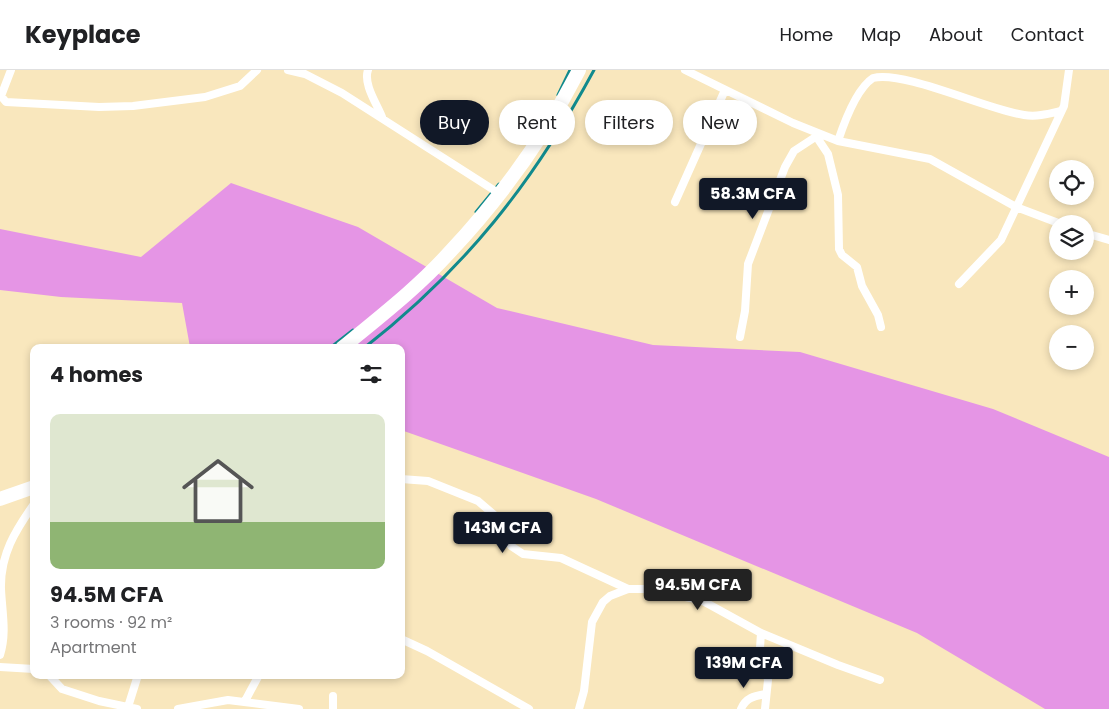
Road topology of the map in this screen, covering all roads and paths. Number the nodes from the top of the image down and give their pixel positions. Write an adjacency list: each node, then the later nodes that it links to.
1 (11, 70): 2 (street)
2 (257, 70)
3 (288, 70): 10 (street)
4 (368, 70): 10 (street)
5 (579, 70): 13 (highway)
6 (685, 70): 8 (street)
7 (1068, 70): 9 (street)
8 (725, 90): 11 (street); 14 (street)
9 (1061, 111): 12 (street); 15 (street)
10 (382, 117): 13 (street)
11 (818, 135): 12 (street); 20 (street); 21 (street)
12 (838, 141): 15 (street)
13 (500, 194): 22 (highway)
14 (674, 202)
15 (1016, 207): 16 (street); 19 (street)
16 (1049, 219)
17 (1094, 236): 18 (street)
18 (1109, 240)
19 (959, 284)
20 (881, 327)
21 (740, 337)
22 (347, 344)
23 (405, 479): 27 (street)
24 (30, 489): 25 (highway)
25 (0, 499)
26 (30, 510): 30 (street)
27 (628, 589): 28 (street); 46 (street)
28 (761, 633): 36 (street); 37 (street)
29 (405, 641): 45 (street)
30 (0, 655)
31 (0, 667): 32 (street)
32 (30, 669)
33 (54, 679): 40 (street)
34 (137, 679): 40 (street)
35 (257, 679): 39 (street)
36 (880, 680)
37 (766, 694): 47 (street); 48 (street)
38 (333, 696): 44 (street)
39 (245, 701): 42 (street); 43 (street)
40 (128, 707): 41 (street)
41 (137, 709)
42 (178, 709)
43 (299, 709)
44 (333, 709)
45 (529, 709)
46 (578, 709)
47 (741, 709)
48 (765, 709)

